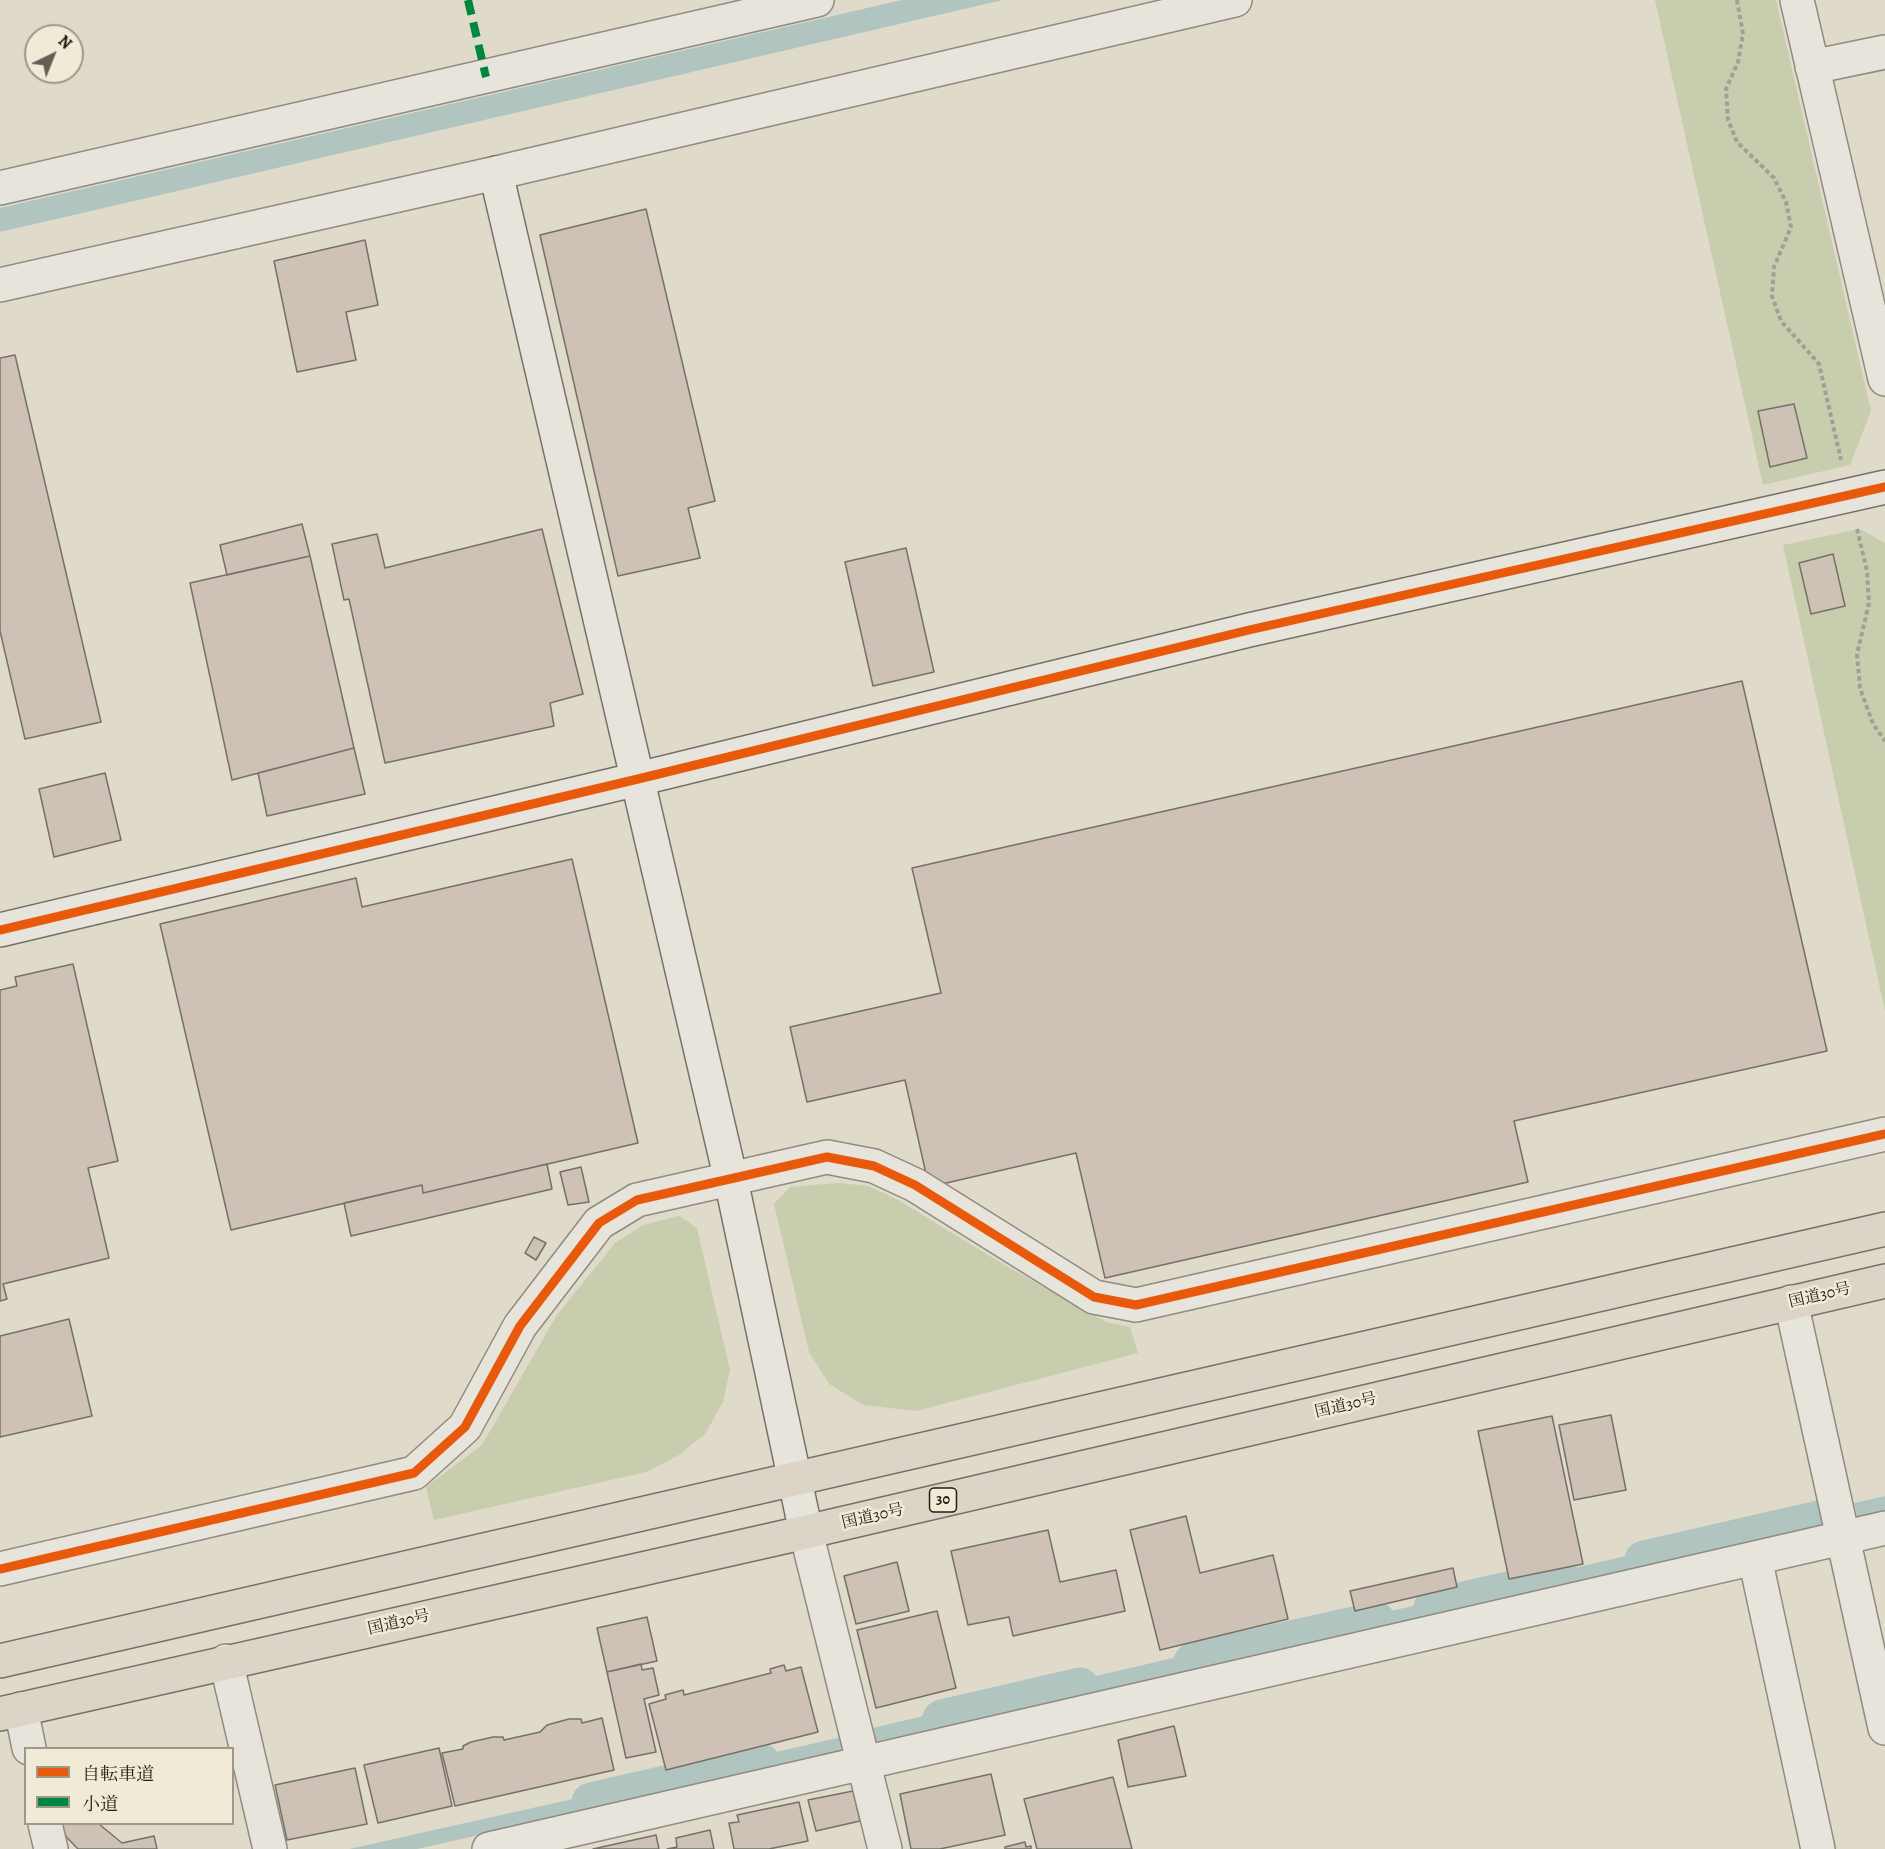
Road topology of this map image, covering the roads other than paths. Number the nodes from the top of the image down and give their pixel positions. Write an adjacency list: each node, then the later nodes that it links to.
1 (818, 0): 7 (street)
2 (1235, 0): 6 (street)
3 (1797, 0): 5 (street)
4 (1885, 51): 5 (street)
5 (1812, 67): 9 (street)
6 (496, 173): 8 (street); 11 (street)
7 (0, 188)
8 (0, 285)
9 (1885, 379)
10 (1885, 487): 11 (street)
11 (638, 779): 12 (street); 14 (street)
12 (0, 930)
13 (1885, 1134): 14 (street)
14 (731, 1180): 18 (street); 23 (street)
15 (1885, 1229): 18 (highway)
16 (1885, 1281): 17 (highway, 国道30号 / 30)
17 (1791, 1302): 20 (highway, 国道30号 / 30); 21 (street)
18 (796, 1478): 20 (street); 24 (highway)
19 (1885, 1528): 21 (street)
20 (806, 1532): 25 (highway, 国道30号 / 30); 29 (street)
21 (1844, 1538): 22 (street); 27 (street)
22 (1755, 1558): 29 (street); 35 (street)
23 (0, 1569)
24 (0, 1661)
25 (226, 1661): 26 (highway, 国道30号 / 30); 32 (street)
26 (10, 1712): 28 (street)
27 (1885, 1728)
28 (28, 1747)
29 (864, 1762): 33 (street); 34 (street)
30 (45, 1825): 31 (street)
31 (51, 1849)
32 (270, 1849)
33 (489, 1849)
34 (885, 1849)
35 (1818, 1849)

